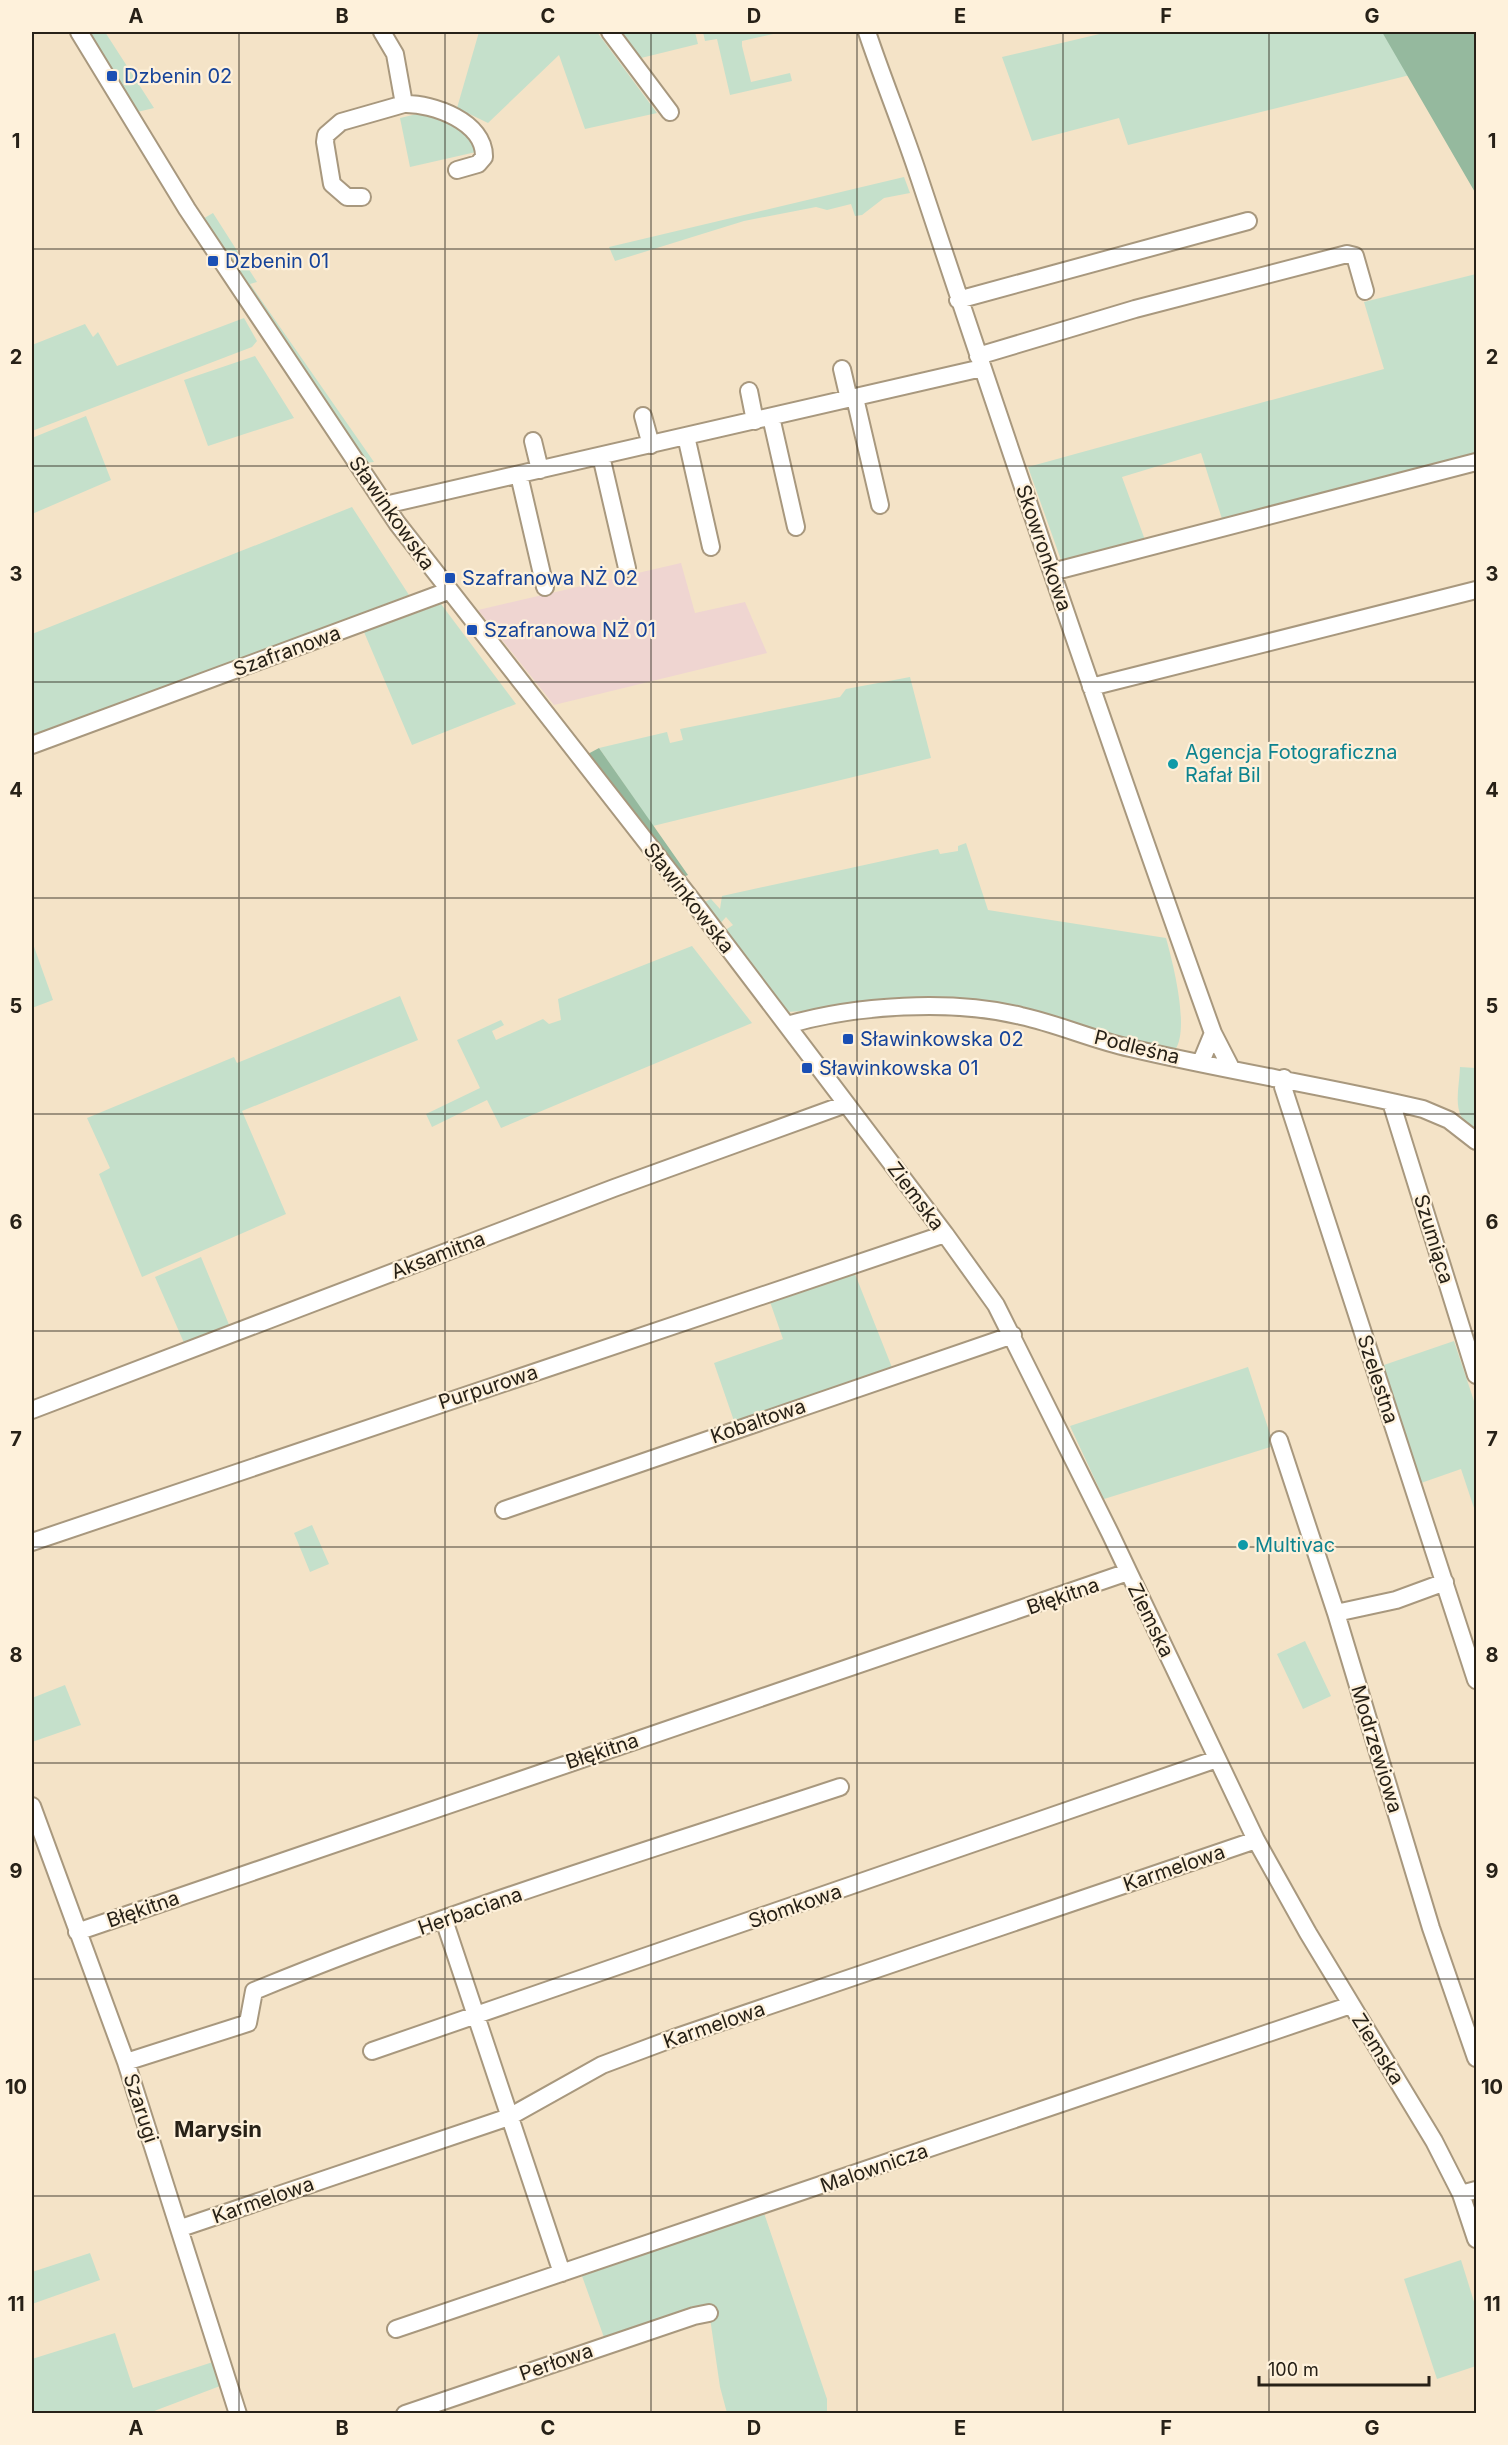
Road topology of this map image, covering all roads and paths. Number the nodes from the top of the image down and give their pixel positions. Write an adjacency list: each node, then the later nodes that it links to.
1 (79, 32): 25 (street, Sławinkowska)
2 (382, 32): 5 (street)
3 (610, 32): 6 (street)
4 (867, 32): 11 (street, Skowronkowa)
5 (404, 104): 7 (street); 8 (street)
6 (670, 112)
7 (458, 170)
8 (362, 197)
9 (1248, 220): 11 (street)
10 (1365, 291): 12 (street)
11 (958, 300): 12 (street, Skowronkowa)
12 (980, 362): 15 (street); 30 (street, Skowronkowa)
13 (842, 369): 15 (street)
14 (744, 392): 17 (street)
15 (852, 398): 17 (street); 26 (street)
16 (640, 417): 20 (street)
17 (758, 420): 18 (street); 27 (street)
18 (686, 436): 20 (street); 28 (street)
19 (537, 440): 23 (street)
20 (647, 446): 21 (street)
21 (601, 456): 23 (street); 29 (street)
22 (1476, 462): 30 (street)
23 (544, 469): 24 (street)
24 (519, 475): 25 (street); 31 (street)
25 (385, 505): 33 (street, Sławinkowska)
26 (880, 505)
27 (795, 527)
28 (711, 547)
29 (627, 567)
30 (1052, 572): 34 (street, Skowronkowa)
31 (545, 587)
32 (1476, 590): 34 (street)
33 (448, 591): 35 (street, Szafranowa); 36 (street, Sławinkowska)
34 (1091, 687): 37 (street, Skowronkowa)
35 (32, 745)
36 (787, 1025): 38 (street, Podleśna); 42 (street, Ziemska)
37 (1214, 1033): 38 (street); 39 (street, Skowronkowa)
38 (1201, 1062): 39 (street, Podleśna)
39 (1231, 1068): 40 (street, Podleśna)
40 (1284, 1078): 41 (street, Podleśna); 52 (street, Szelestna)
41 (1391, 1102): 43 (street, Podleśna); 46 (street, Szumiąca)
42 (846, 1104): 44 (street, Ziemska); 47 (street, Aksamitna)
43 (1476, 1141)
44 (945, 1234): 45 (street, Ziemska); 50 (street, Purpurowa)
45 (1013, 1335): 49 (street, Kobaltowa); 51 (street, Ziemska)
46 (1476, 1376)
47 (32, 1410)
48 (1279, 1440): 53 (street, Modrzewiowa)
49 (504, 1510)
50 (32, 1542)
51 (1128, 1572): 55 (street, Ziemska); 60 (street, Błękitna)
52 (1445, 1582): 53 (street); 54 (street, Szelestna)
53 (1336, 1613): 64 (street, Modrzewiowa)
54 (1476, 1680)
55 (1217, 1759): 58 (street, Ziemska); 62 (street, Słomkowa)
56 (840, 1787): 59 (street, Herbaciana)
57 (32, 1806): 60 (street, Szarugi)
58 (1256, 1840): 61 (street, Ziemska); 66 (street, Karmelowa)
59 (444, 1920): 62 (street); 65 (street, Herbaciana)
60 (77, 1932): 65 (street, Szarugi)
61 (1351, 2005): 67 (street, Ziemska); 70 (street, Malownicza)
62 (476, 2016): 63 (street, Słomkowa); 66 (street)
63 (372, 2051)
64 (1476, 2058)
65 (126, 2062): 68 (street, Szarugi)
66 (509, 2117): 68 (street, Karmelowa); 70 (street)
67 (1469, 2192): 69 (street, Ziemska)
68 (181, 2228): 73 (street, Szarugi)
69 (1476, 2239)
70 (562, 2273): 72 (street, Malownicza)
71 (709, 2313): 74 (street, Perłowa)
72 (396, 2329)
73 (238, 2414)
74 (405, 2414)

